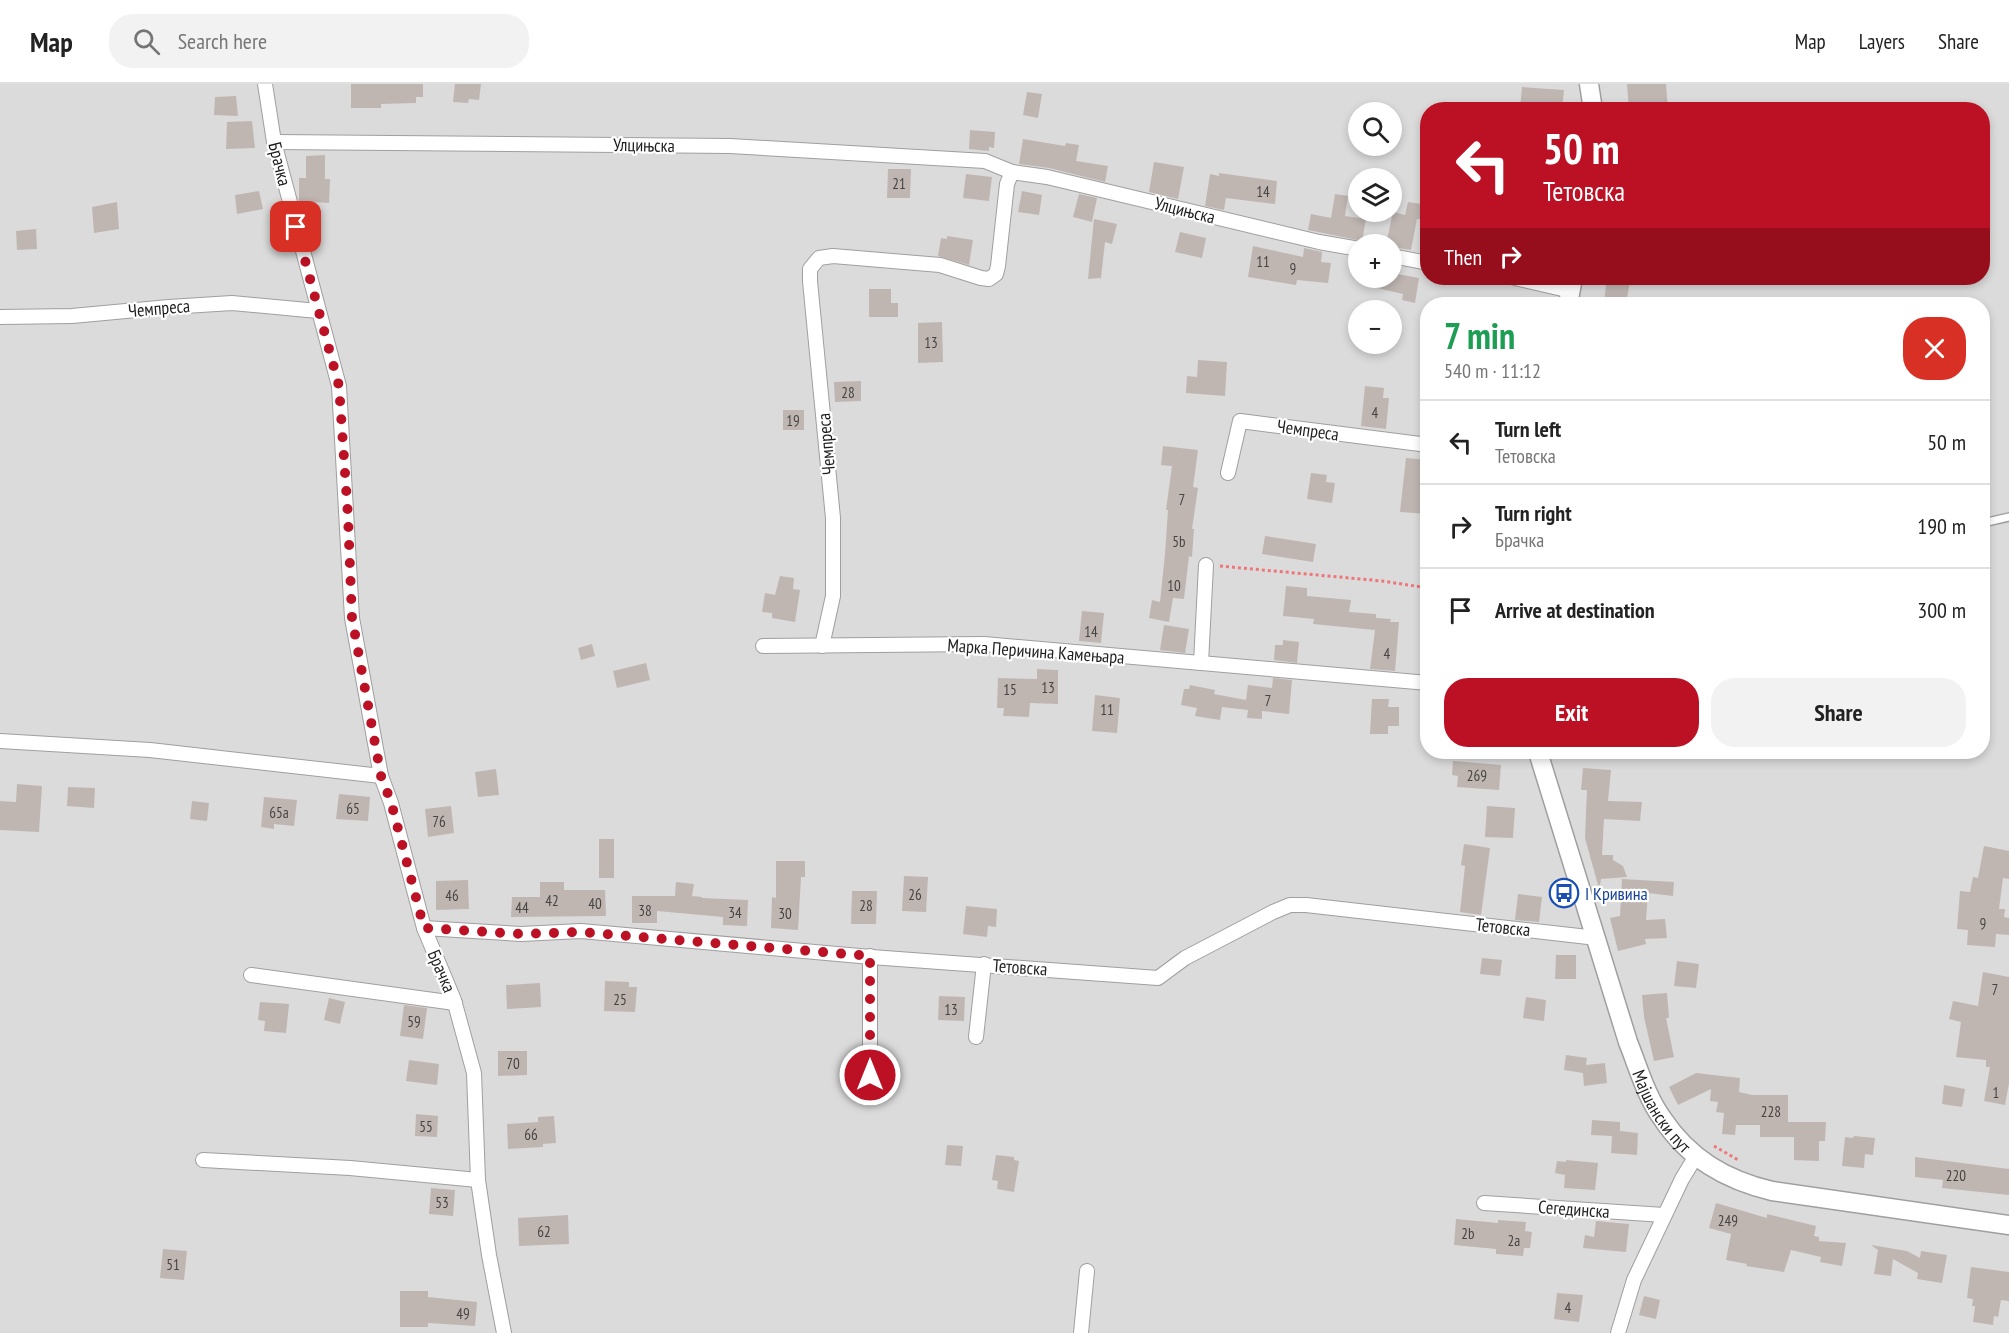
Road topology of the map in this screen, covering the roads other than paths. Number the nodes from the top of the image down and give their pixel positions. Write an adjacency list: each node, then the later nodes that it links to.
1 (265, 84): 4 (street, Брачка)
2 (1589, 84): 3 (street)
3 (1592, 102)
4 (274, 142): 5 (street, Улцињска); 11 (street, Брачка)
5 (1012, 172): 6 (street, Улцињска); 19 (street, Чемпреса)
6 (1348, 247)
7 (1402, 258): 8 (street)
8 (1420, 261)
9 (1545, 285): 10 (street)
10 (1570, 291)
11 (318, 312): 12 (street, Чемпреса); 24 (street, Брачка)
12 (0, 317)
13 (1420, 444): 14 (street, Чемпреса)
14 (1228, 472)
15 (2009, 517): 16 (lane)
16 (1990, 521)
17 (1206, 565): 20 (street)
18 (763, 646): 19 (street, Марка Перичина Камењара)
19 (822, 646): 20 (street, Марка Перичина Камењара)
20 (1201, 663): 21 (street, Марка Перичина Камењара)
21 (1420, 682)
22 (0, 741): 24 (street)
23 (1540, 759): 26 (street, Мајшански пут)
24 (381, 776): 25 (street, Брачка)
25 (424, 928): 27 (street, Тетовска); 30 (street, Брачка)
26 (1597, 938): 28 (street, Тетовска); 33 (street, Мајшански пут)
27 (870, 956): 28 (street, Тетовска); 32 (street)
28 (984, 964): 31 (street)
29 (252, 975): 30 (street)
30 (455, 1003): 35 (street, Брачка)
31 (976, 1036)
32 (870, 1098)
33 (1696, 1156): 37 (street); 38 (street, Мајшански пут)
34 (202, 1160): 35 (street)
35 (478, 1180): 40 (street, Брачка)
36 (1484, 1203): 37 (street, Сегединска)
37 (1664, 1215): 42 (street)
38 (2009, 1225)
39 (1087, 1271): 41 (street)
40 (504, 1333)
41 (1081, 1333)
42 (1618, 1333)

